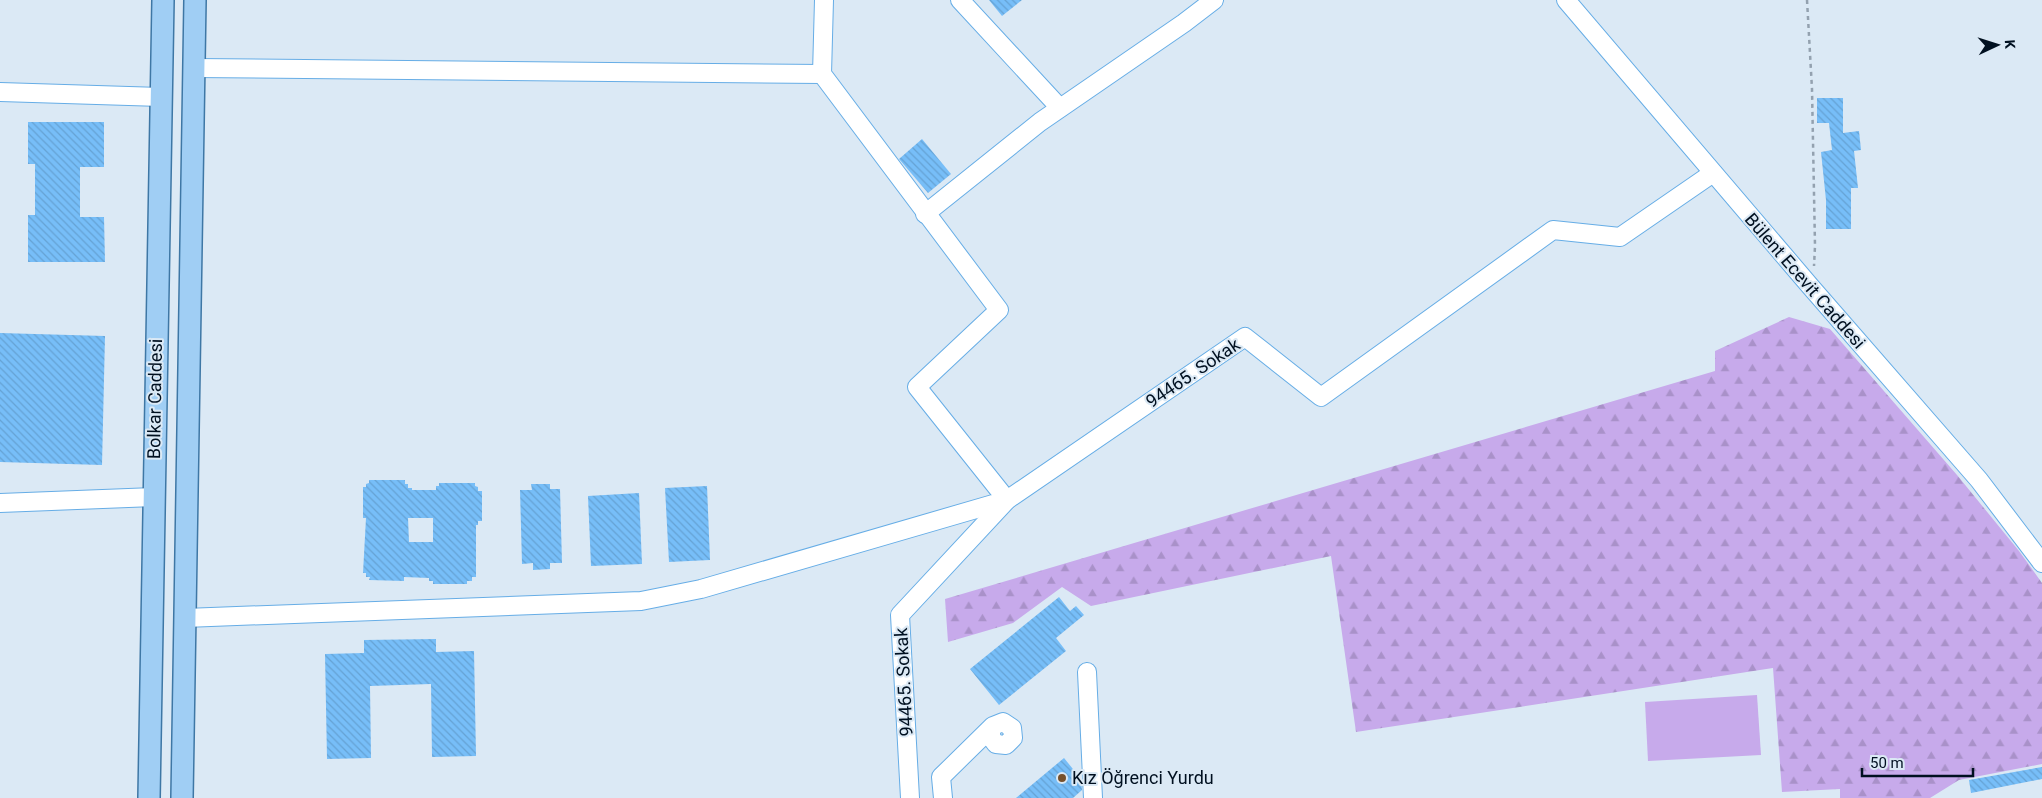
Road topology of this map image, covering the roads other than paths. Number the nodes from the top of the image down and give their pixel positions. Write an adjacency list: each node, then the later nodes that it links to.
1 (163, 0): 10 (main road, Bolkar Caddesi)
2 (195, 0): 7 (main road, Bolkar Caddesi)
3 (824, 0): 8 (street)
4 (960, 0): 11 (street)
5 (1214, 0): 11 (street)
6 (1566, 0): 12 (street, Bülent Ecevit Caddesi)
7 (194, 68): 8 (street); 18 (main road, Bolkar Caddesi)
8 (822, 74): 13 (street)
9 (0, 92): 10 (street)
10 (161, 97): 14 (main road, Bolkar Caddesi)
11 (1060, 108): 13 (street)
12 (1713, 173): 15 (street, 94465. Sokak); 17 (street, Bülent Ecevit Caddesi)
13 (925, 214): 15 (street)
14 (154, 496): 16 (street); 21 (main road, Bolkar Caddesi)
15 (1007, 500): 18 (street); 23 (street, 94465. Sokak)
16 (0, 503)
17 (2042, 563)
18 (185, 618): 22 (main road, Bolkar Caddesi)
19 (1087, 672): 25 (street)
20 (993, 726): 24 (street)
21 (149, 798)
22 (182, 798)
23 (910, 798)
24 (943, 798)
25 (1093, 798)

